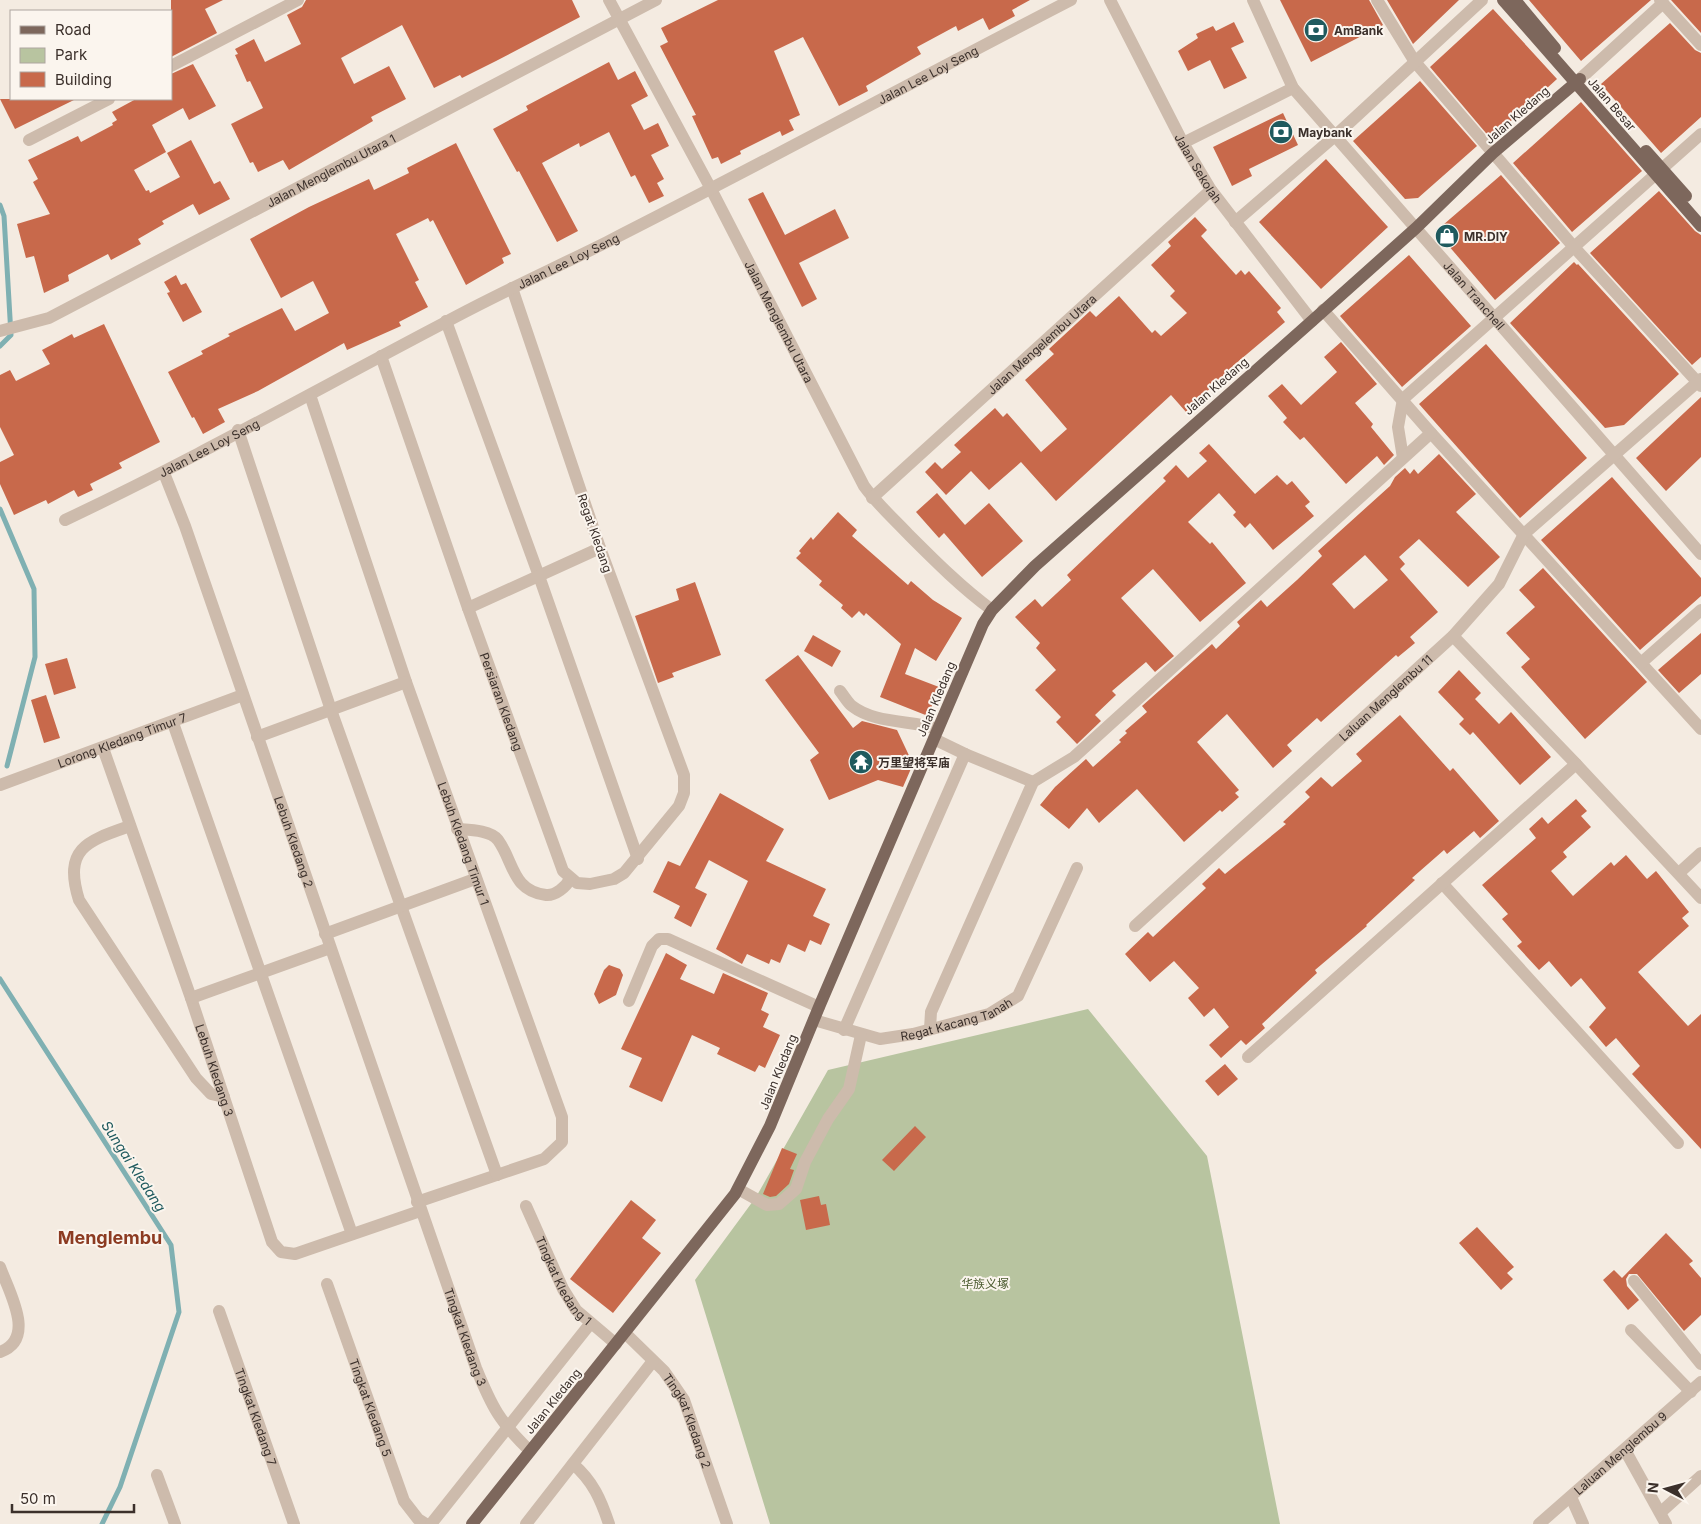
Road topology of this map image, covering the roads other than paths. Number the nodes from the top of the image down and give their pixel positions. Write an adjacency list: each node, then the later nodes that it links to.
1 (298, 0): 15 (street)
2 (609, 0): 12 (street, Jalan Menglembu Utara)
3 (656, 0): 12 (street, Jalan Menglembu Utara 1)
4 (1071, 0): 25 (street, Jalan Lee Loy Seng)
5 (1110, 0): 22 (street, Jalan Sekolah)
6 (1253, 0): 17 (street, Jalan Tranchell)
7 (1378, 0): 14 (street)
8 (1482, 0): 14 (street)
9 (1503, 0): 16 (main road, Jalan Besar)
10 (1515, 0): 16 (main road, Jalan Besar)
11 (1662, 2): 13 (street); 16 (street)
12 (619, 19): 25 (street, Jalan Menglembu Utara); 37 (street, Jalan Menglembu Utara 1)
13 (1701, 45)
14 (1415, 62): 20 (street); 23 (street)
15 (172, 65)
16 (1578, 81): 23 (main road, Jalan Kledang); 24 (main road, Jalan Besar)
17 (1293, 88): 20 (street, Jalan Tranchell); 22 (street)
18 (107, 100): 21 (street)
19 (1701, 134): 24 (street)
20 (1335, 136): 28 (street); 30 (street, Jalan Tranchell)
21 (29, 140)
22 (1183, 142): 26 (street, Jalan Sekolah)
23 (1494, 153): 30 (main road, Jalan Kledang); 31 (street)
24 (1659, 172): 27 (main road, Jalan Besar); 29 (main road, Jalan Besar); 31 (street)
25 (710, 187): 32 (street, Jalan Lee Loy Seng); 47 (street, Jalan Menglembu Utara)
26 (1211, 190): 28 (street, Jalan Sekolah); 47 (street, Jalan Mengelembu Utara)
27 (1701, 213)
28 (1235, 222): 36 (street, Jalan Sekolah)
29 (1701, 226)
30 (1416, 228): 33 (main road, Jalan Kledang); 34 (street, Jalan Tranchell)
31 (1573, 246): 34 (street); 39 (street)
32 (512, 288): 35 (street, Jalan Lee Loy Seng); 50 (street, Regat Kledang)
33 (1323, 310): 36 (main road, Jalan Kledang); 41 (street)
34 (1494, 316): 41 (street); 44 (street, Jalan Tranchell)
35 (446, 321): 38 (street, Jalan Lee Loy Seng); 52 (street)
36 (1312, 321): 54 (main road, Jalan Kledang)
37 (0, 331)
38 (381, 356): 40 (street, Jalan Lee Loy Seng); 53 (street, Persiaran Kledang)
39 (1700, 383): 44 (street, Laluan Menglembu 11)
40 (310, 395): 42 (street, Jalan Lee Loy Seng); 58 (street, Lebuh Kledang Timur 1)
41 (1403, 399): 43 (street); 45 (street)
42 (238, 430): 46 (street, Jalan Lee Loy Seng); 61 (street)
43 (1431, 433): 45 (street); 49 (street)
44 (1614, 453): 49 (street, Laluan Menglembu 11); 51 (street, Jalan Tranchell)
45 (1403, 458): 69 (street)
46 (164, 473): 48 (street, Jalan Lee Loy Seng); 60 (street, Lebuh Kledang 2)
47 (872, 498): 54 (street, Jalan Menglembu Utara)
48 (65, 520)
49 (1524, 534): 56 (street, Laluan Menglembu 11); 57 (street)
50 (600, 548): 52 (street); 74 (street, Regat Kledang)
51 (1701, 554)
52 (539, 576): 53 (street); 74 (street)
53 (468, 608): 78 (street, Persiaran Kledang)
54 (992, 610): 64 (main road, Jalan Kledang)
55 (1701, 610): 57 (street)
56 (1453, 636): 68 (street); 82 (street, Laluan Menglembu 11)
57 (1641, 663): 63 (street)
58 (406, 682): 61 (street); 72 (street, Lebuh Kledang Timur 1)
59 (840, 691): 64 (street)
60 (243, 695): 62 (street, Lorong Kledang Timur 7); 65 (street, Lebuh Kledang 2)
61 (331, 710): 65 (street); 81 (street)
62 (173, 723): 66 (street, Lorong Kledang Timur 7); 85 (street)
63 (1701, 729)
64 (936, 734): 67 (street); 88 (main road, Jalan Kledang)
65 (258, 737): 83 (street, Lebuh Kledang 2)
66 (103, 748): 70 (street, Lorong Kledang Timur 7); 71 (street, Lebuh Kledang 3)
67 (965, 754): 69 (street); 91 (street)
68 (1576, 764): 76 (street); 79 (street)
69 (1033, 782): 90 (street)
70 (0, 785)
71 (130, 826): 86 (street, Lebuh Kledang 3); 94 (street)
72 (458, 829): 77 (street, Lebuh Kledang Timur 1); 78 (street)
73 (1701, 853): 76 (street)
74 (638, 858): 78 (street)
75 (1077, 868): 90 (street, Regat Kacang Tanah)
76 (1679, 873): 80 (street)
77 (475, 879): 81 (street); 96 (street, Lebuh Kledang Timur 1)
78 (570, 879)
79 (1442, 883): 93 (street); 95 (street)
80 (1701, 898)
81 (401, 906): 83 (street); 96 (street)
82 (1135, 926)
83 (325, 934): 84 (street, Lebuh Kledang 2)
84 (330, 948): 85 (street); 99 (street, Lebuh Kledang 2)
85 (261, 973): 86 (street); 100 (street)
86 (192, 998): 94 (street, Lebuh Kledang 3)
87 (629, 1001): 88 (street)
88 (819, 1007): 89 (main road, Jalan Kledang)
89 (814, 1020): 91 (street, Regat Kacang Tanah); 97 (main road, Jalan Kledang)
90 (930, 1029): 92 (street, Regat Kacang Tanah)
91 (844, 1030): 92 (street, Regat Kacang Tanah)
92 (861, 1035): 97 (street)
93 (1248, 1057)
94 (224, 1097): 100 (street, Lebuh Kledang 3)
95 (1678, 1143)
96 (497, 1175): 99 (street, Lebuh Kledang Timur 1)
97 (738, 1189): 107 (main road, Jalan Kledang)
98 (526, 1206): 105 (street, Tingkat Kledang 1)
99 (418, 1207): 100 (street, Lebuh Kledang 3); 114 (street, Tingkat Kledang 3)
100 (352, 1234)
101 (0, 1267): 109 (street)
102 (1634, 1281): 111 (street)
103 (327, 1284): 124 (street, Tingkat Kledang 5)
104 (219, 1311): 123 (street, Tingkat Kledang 7)
105 (590, 1324): 108 (street, Tingkat Kledang 1); 114 (street)
106 (1630, 1330): 113 (street)
107 (625, 1333): 108 (main road, Jalan Kledang); 110 (street, Tingkat Kledang 2)
108 (616, 1344): 116 (main road, Jalan Kledang)
109 (5, 1350)
110 (653, 1361): 117 (street); 129 (street, Tingkat Kledang 2)
111 (1701, 1364)
112 (1701, 1382): 113 (street, Laluan Menglembu 9)
113 (1691, 1392): 115 (street, Laluan Menglembu 9)
114 (508, 1430): 116 (street, Tingkat Kledang 3); 125 (street)
115 (1625, 1450): 120 (street, Laluan Menglembu 9); 121 (street)
116 (530, 1451): 126 (main road, Jalan Kledang)
117 (573, 1464): 127 (street); 128 (street)
118 (157, 1475): 122 (street)
119 (1701, 1476): 121 (street)
120 (1572, 1497): 130 (street, Laluan Menglembu 9); 131 (street)
121 (1664, 1518)
122 (175, 1524)
123 (294, 1524)
124 (426, 1524)
125 (431, 1524)
126 (472, 1524)
127 (526, 1524)
128 (609, 1524)
129 (727, 1524)
130 (1540, 1524)
131 (1583, 1524)

